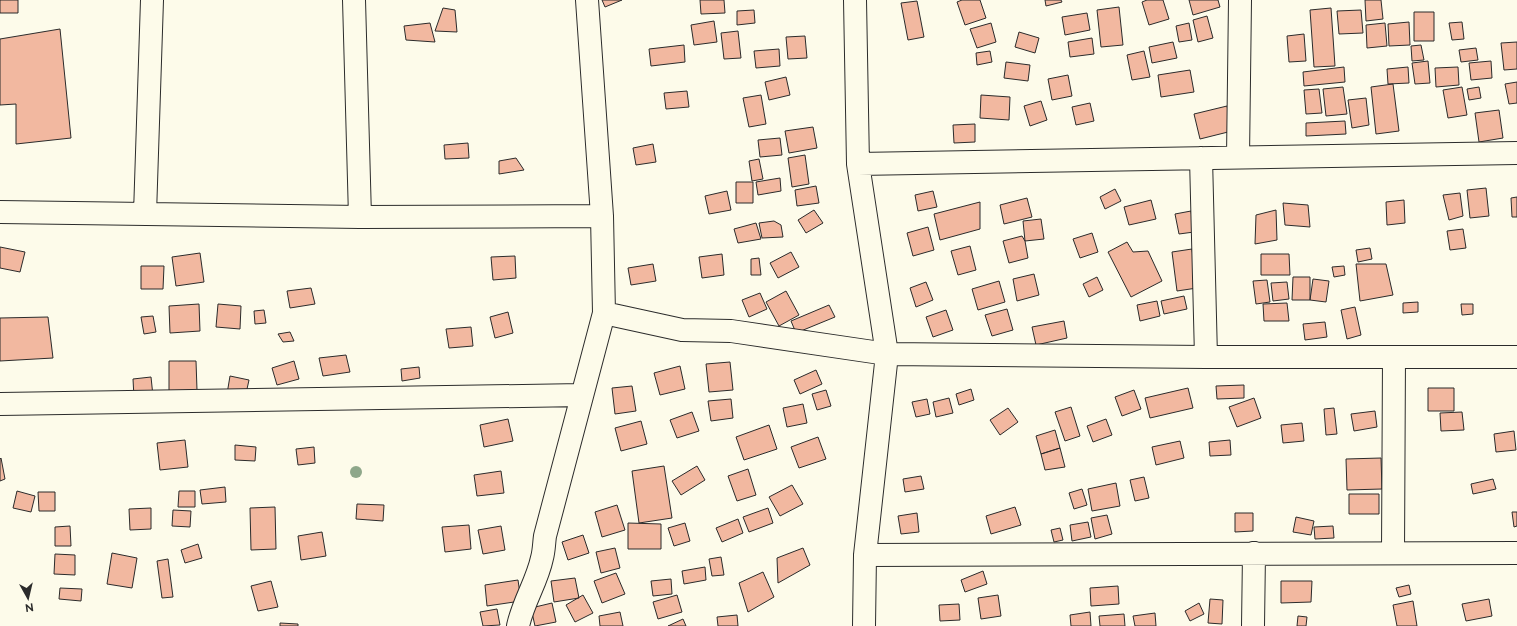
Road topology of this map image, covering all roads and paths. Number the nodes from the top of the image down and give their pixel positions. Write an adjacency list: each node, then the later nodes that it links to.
1 (152, 0): 11 (street)
2 (354, 0): 13 (street)
3 (587, 0): 12 (street)
4 (855, 0): 9 (street)
5 (1240, 0): 7 (street)
6 (1517, 153): 7 (street)
7 (1238, 157): 8 (street)
8 (1201, 158): 9 (street); 16 (street)
9 (858, 164): 15 (street)
10 (0, 212): 11 (street)
11 (145, 214): 13 (street)
12 (602, 216): 13 (street); 14 (street)
13 (360, 217)
14 (604, 313): 15 (street); 19 (street)
15 (887, 354): 16 (street); 24 (street)
16 (1206, 357): 17 (street)
17 (1394, 357): 18 (street); 22 (street)
18 (1517, 357)
19 (582, 395): 20 (street); 25 (street)
20 (0, 404)
21 (1254, 553): 22 (street); 24 (street); 27 (street)
22 (1393, 553): 23 (street)
23 (1517, 553)
24 (865, 555): 26 (street)
25 (518, 626)
26 (864, 626)
27 (1253, 626)

